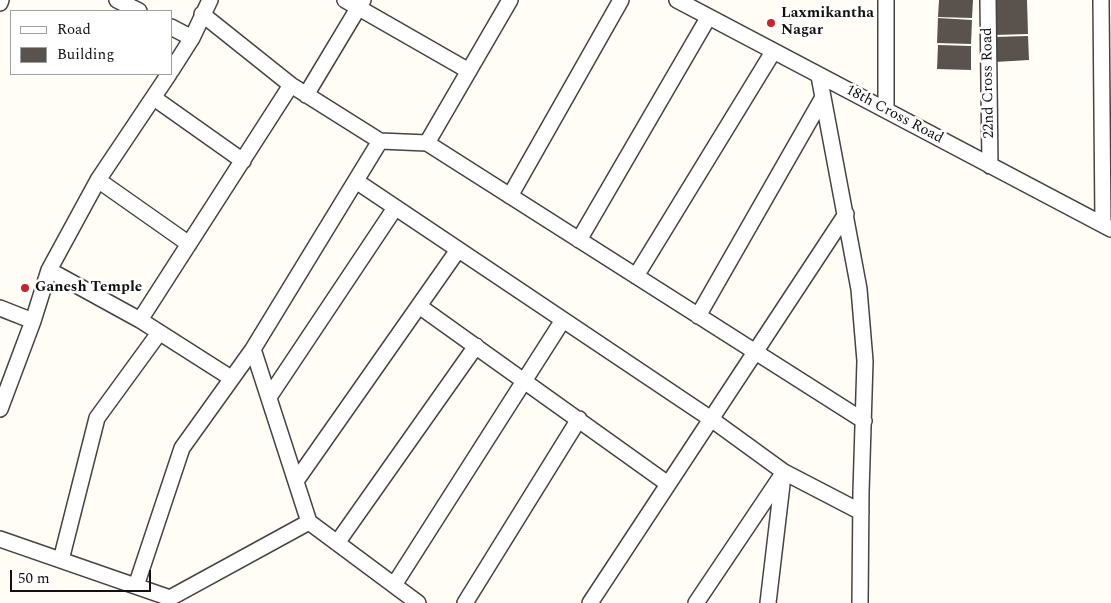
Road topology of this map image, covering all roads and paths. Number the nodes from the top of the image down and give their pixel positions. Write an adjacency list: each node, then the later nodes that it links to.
1 (117, 0): 11 (street)
2 (210, 0): 12 (street)
3 (344, 0): 10 (street)
4 (621, 0): 32 (street)
5 (886, 0): 25 (street)
6 (988, 0): 29 (street, 22nd Cross Road)
7 (1101, 0): 35 (street)
8 (682, 1): 13 (street, 18th Cross Road)
9 (505, 2): 18 (street)
10 (361, 4): 18 (street); 22 (street)
11 (137, 10)
12 (202, 14): 15 (street); 21 (street)
13 (708, 18): 16 (street, 18th Cross Road); 36 (street)
14 (172, 28): 15 (street)
15 (192, 38): 17 (street)
16 (773, 52): 20 (street, 18th Cross Road); 40 (street)
17 (172, 69)
18 (469, 71): 27 (street)
19 (168, 75): 23 (street)
20 (819, 76): 24 (street); 25 (street, 18th Cross Road)
21 (291, 85): 22 (street); 28 (street)
22 (306, 95): 26 (street)
23 (154, 98): 28 (street); 30 (street)
24 (822, 99): 34 (street); 43 (street)
25 (886, 110): 29 (street, 18th Cross Road)
26 (380, 142): 27 (street); 31 (street)
27 (427, 143): 32 (street)
28 (243, 161): 37 (street)
29 (990, 166): 35 (street, 18th Cross Road)
30 (98, 180): 37 (street); 39 (street)
31 (356, 182): 33 (street); 49 (street)
32 (510, 196): 36 (street)
33 (395, 208): 38 (street); 53 (street)
34 (846, 214): 50 (street); 57 (street)
35 (1107, 226)
36 (579, 240): 40 (street)
37 (189, 244): 44 (street)
38 (458, 250): 41 (street); 45 (street)
39 (49, 270): 44 (street); 46 (street)
40 (636, 276): 43 (street)
41 (419, 306): 48 (street); 59 (street)
42 (0, 308): 46 (street)
43 (698, 316): 50 (street)
44 (140, 320): 47 (street)
45 (563, 320): 52 (street); 56 (street)
46 (33, 322): 54 (street)
47 (160, 333): 51 (street); 65 (street)
48 (476, 346): 52 (street); 64 (street)
49 (253, 349): 51 (street); 53 (street)
50 (754, 352): 56 (street); 57 (street)
51 (231, 378): 67 (street)
52 (525, 381): 55 (street); 66 (street)
53 (269, 397): 59 (street)
54 (0, 409)
55 (578, 419): 60 (street); 70 (street)
56 (711, 419): 58 (street); 60 (street)
57 (864, 421): 61 (street)
58 (784, 472): 61 (street); 72 (street); 73 (street)
59 (296, 481): 62 (street)
60 (668, 484): 71 (street)
61 (861, 512): 74 (street)
62 (309, 522): 64 (street); 68 (street)
63 (0, 539): 65 (street)
64 (337, 543): 66 (street)
65 (61, 560): 67 (street)
66 (394, 585): 69 (street)
67 (136, 586): 68 (street)
68 (173, 600)
69 (418, 603)
70 (465, 603)
71 (590, 603)
72 (696, 603)
73 (768, 603)
74 (860, 603)

